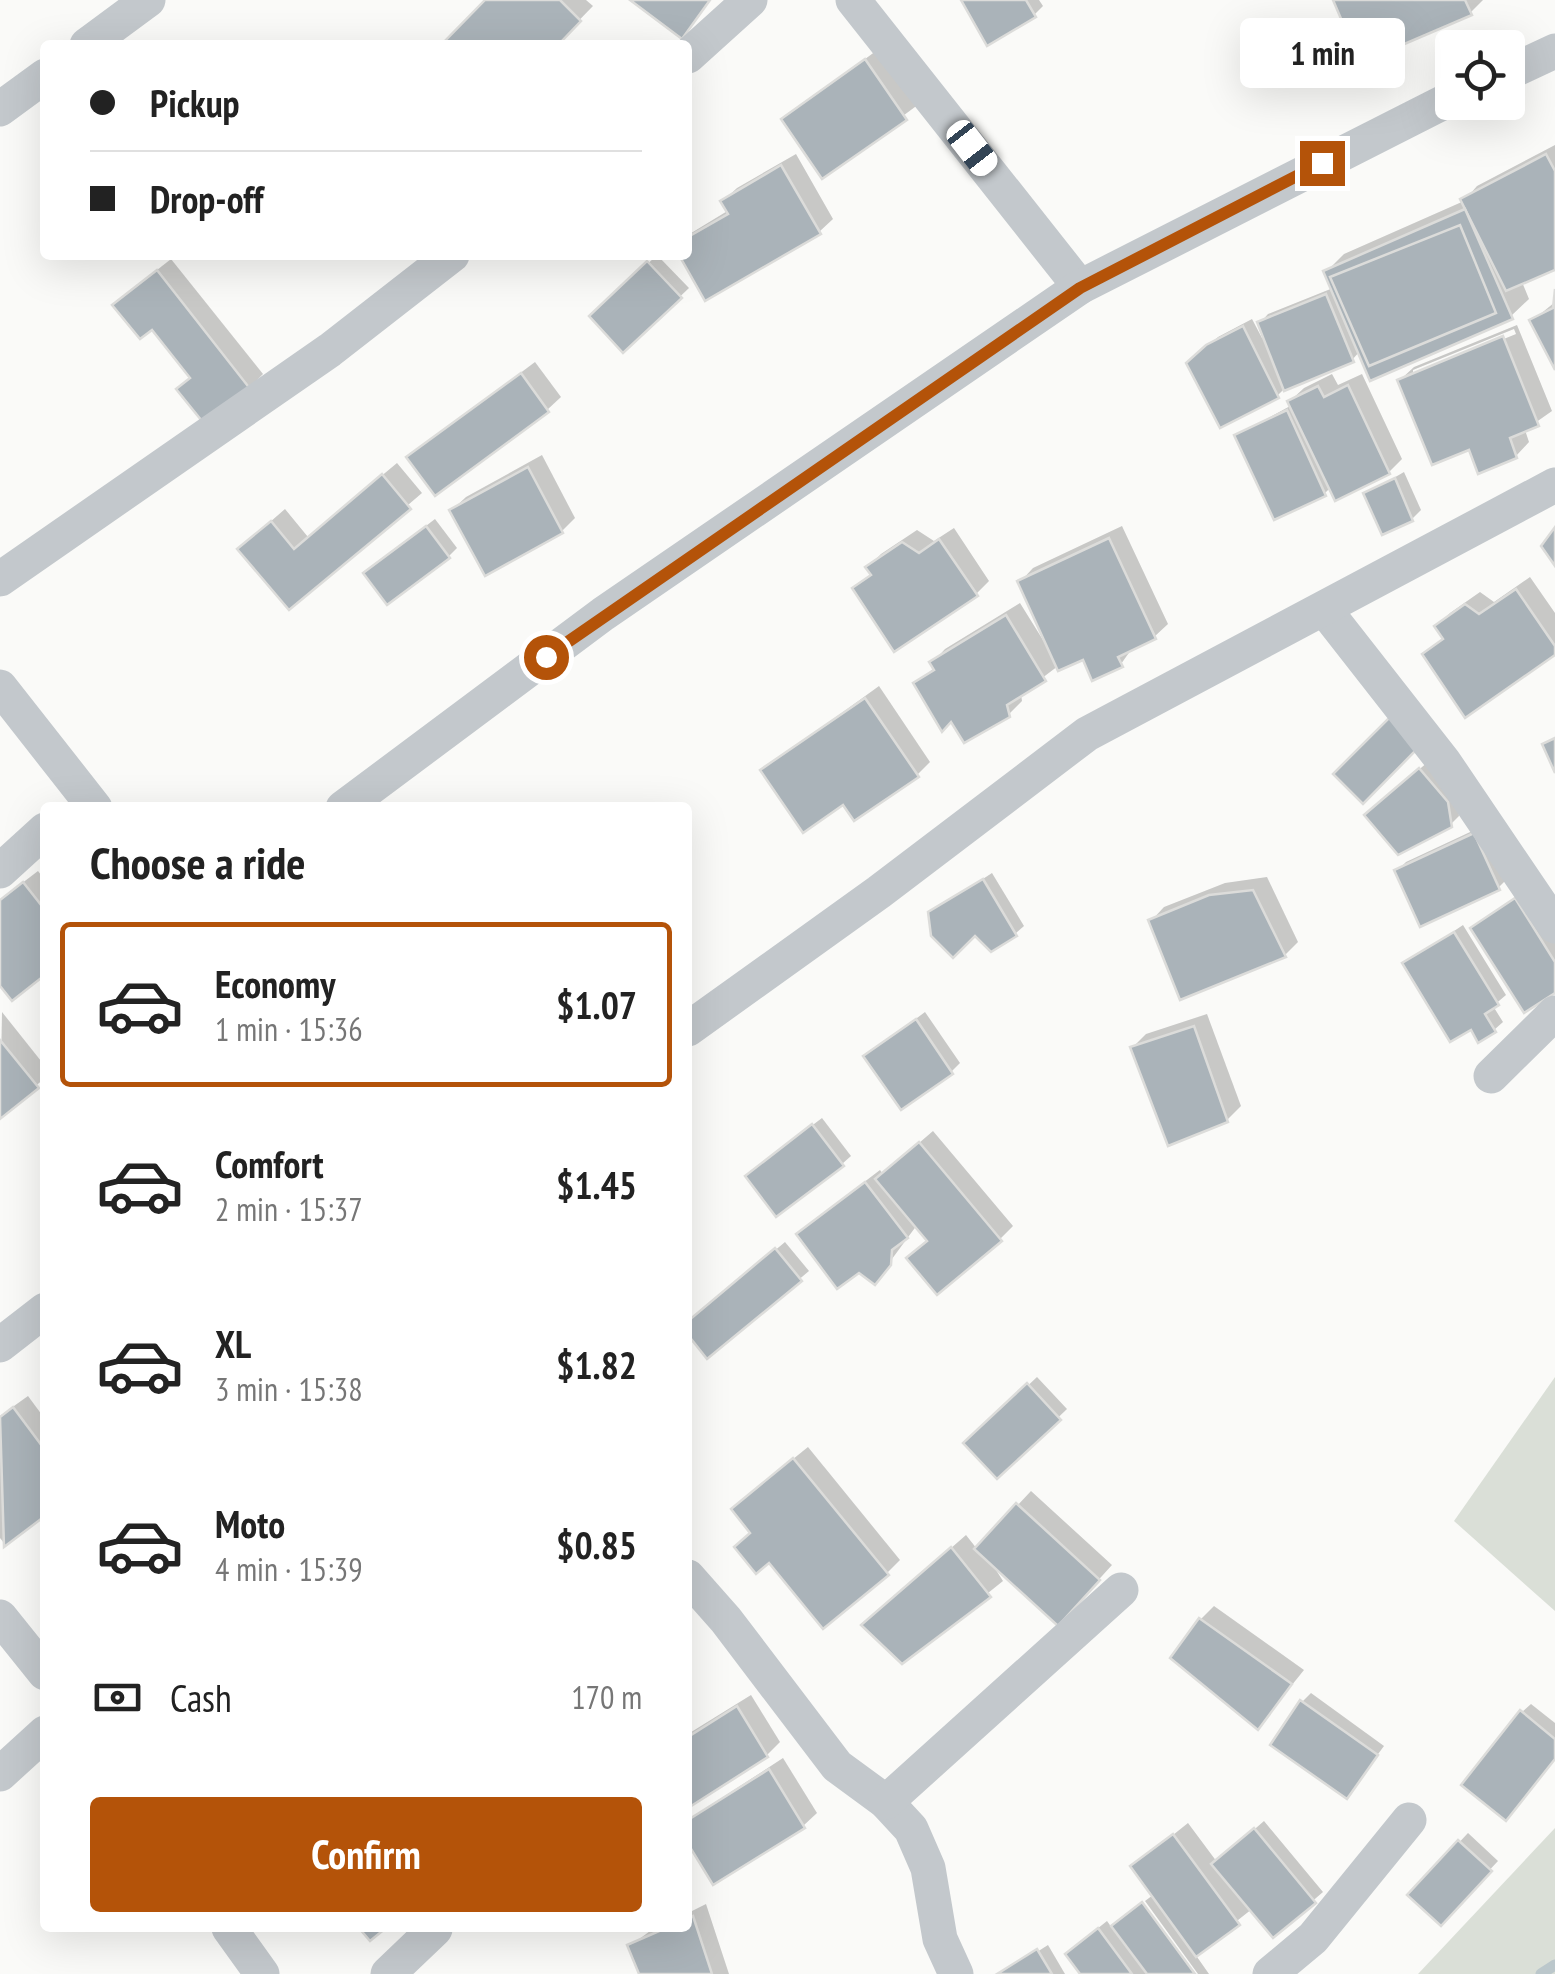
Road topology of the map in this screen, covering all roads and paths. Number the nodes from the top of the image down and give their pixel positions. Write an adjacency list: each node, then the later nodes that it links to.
1 (148, 0): 4 (street)
2 (750, 0): 6 (street)
3 (852, 0): 12 (street)
4 (94, 40)
5 (1555, 51): 7 (street)
6 (692, 52)
7 (1525, 65)
8 (40, 80): 10 (street)
9 (1435, 107): 12 (street)
10 (0, 110)
11 (446, 260): 14 (street)
12 (1080, 288): 18 (street)
13 (1555, 485): 15 (street)
14 (0, 579)
15 (1325, 610): 21 (street); 23 (street)
16 (0, 687): 17 (street)
17 (83, 802)
18 (351, 802)
19 (40, 834): 20 (street)
20 (0, 870)
21 (1555, 926)
22 (1555, 1014): 24 (street)
23 (692, 1026)
24 (1490, 1076)
25 (40, 1314): 26 (street)
26 (0, 1345)
27 (692, 1582): 33 (street)
28 (1121, 1590): 33 (street)
29 (0, 1617): 30 (street)
30 (40, 1667)
31 (40, 1738): 32 (street)
32 (0, 1774)
33 (886, 1802): 39 (street)
34 (1408, 1820): 40 (street)
35 (233, 1932): 37 (street)
36 (432, 1932): 38 (street)
37 (262, 1974)
38 (388, 1974)
39 (956, 1974)
40 (1270, 1974)

